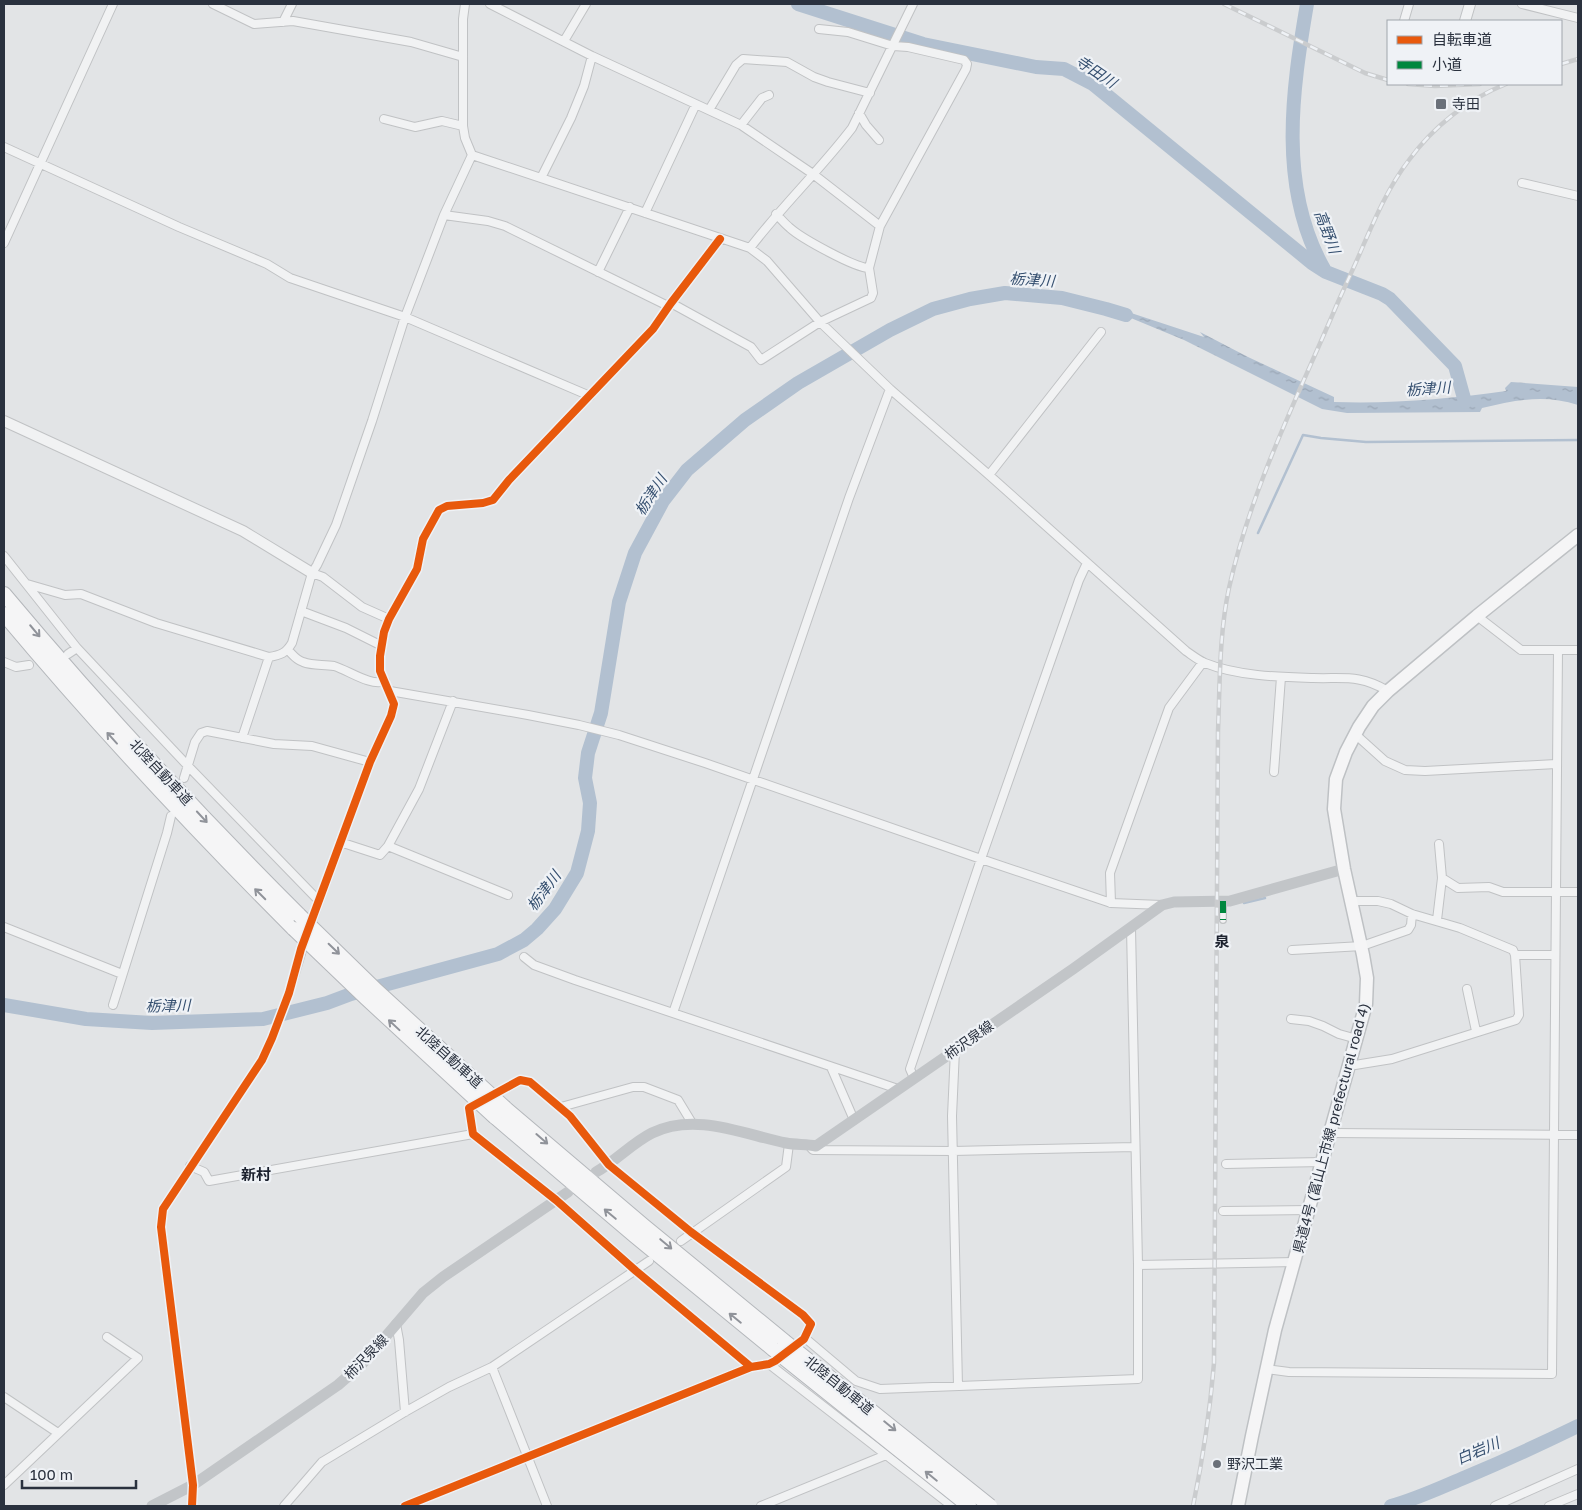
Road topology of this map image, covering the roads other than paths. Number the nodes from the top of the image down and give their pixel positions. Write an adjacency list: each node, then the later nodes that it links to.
1 (113, 4): 31 (street)
2 (213, 4): 14 (street)
3 (292, 4): 14 (street)
4 (465, 4): 19 (street)
5 (490, 4): 16 (street)
6 (586, 4): 16 (street)
7 (913, 4): 17 (street)
8 (1408, 4): 12 (street)
9 (1470, 4): 13 (street)
10 (1522, 4): 11 (street)
11 (1578, 18)
12 (1404, 20)
13 (1465, 20)
14 (283, 22): 19 (street)
15 (819, 29): 17 (street)
16 (564, 41): 18 (street)
17 (893, 46): 20 (street); 40 (street)
18 (592, 56): 22 (street); 33 (street)
19 (463, 57): 27 (street)
20 (870, 93): 23 (street); 24 (street)
21 (769, 95): 26 (street)
22 (696, 104): 23 (street); 37 (street)
23 (709, 110): 26 (street)
24 (859, 114): 28 (street); 32 (street)
25 (384, 119): 27 (street)
26 (741, 125): 32 (street)
27 (463, 126): 30 (street)
28 (879, 140)
29 (4, 147): 31 (street)
30 (472, 155): 33 (street); 39 (street)
31 (40, 164): 42 (street); 47 (street)
32 (813, 174): 38 (street); 40 (street)
33 (541, 178): 36 (street)
34 (1522, 183): 35 (street)
35 (1578, 196)
36 (630, 207): 37 (street); 45 (street)
37 (646, 213): 41 (street)
38 (776, 214): 43 (street); 44 (street)
39 (444, 215): 45 (street); 47 (street)
40 (880, 226): 44 (street)
41 (720, 239): 43 (street); 46 (street)
42 (4, 243)
43 (750, 248): 48 (street)
44 (869, 268): 48 (street)
45 (598, 272): 46 (street)
46 (669, 305): 48 (street); 51 (street)
47 (405, 317): 51 (street); 57 (street)
48 (820, 322): 50 (street)
49 (1101, 332): 53 (street)
50 (890, 389): 53 (street); 86 (street)
51 (590, 396): 63 (street)
52 (4, 421): 57 (street)
53 (989, 475): 56 (street)
54 (1578, 535): 62 (main road, 県道4号 (富山上市線 prefectural road 4))
55 (4, 556): 58 (street)
56 (1087, 564): 72 (street); 91 (street)
57 (312, 573): 60 (street); 63 (street)
58 (27, 584): 65 (street); 70 (street)
59 (4, 594): 125 (highway, 北陸自動車道, one-way to 125, bridge)
60 (302, 611): 64 (street); 66 (street)
61 (4, 614): 125 (highway, 北陸自動車道, one-way to 61, bridge)
62 (1477, 616): 67 (street); 76 (main road, 県道4号 (富山上市線 prefectural road 4))
63 (389, 620): 64 (street)
64 (382, 646): 75 (street)
65 (77, 648): 69 (street); 83 (street)
66 (288, 650): 70 (street); 75 (street)
67 (1558, 650): 68 (street); 82 (street)
68 (1578, 650)
69 (68, 654)
70 (269, 656): 80 (street)
71 (4, 662): 73 (street)
72 (1203, 662): 74 (street); 100 (street)
73 (29, 665)
74 (1281, 677): 76 (street); 84 (street)
75 (385, 681): 77 (street)
76 (1388, 690): 79 (main road, 県道4号 (富山上市線 prefectural road 4))
77 (390, 691): 78 (street); 81 (street)
78 (453, 701): 86 (street); 90 (street)
79 (1355, 734): 82 (street); 92 (main road, 県道4号 (富山上市線 prefectural road 4))
80 (242, 738): 81 (street); 83 (street)
81 (370, 762): 88 (street)
82 (1556, 764): 94 (street)
83 (188, 766): 85 (street); 97 (street)
84 (1274, 772)
85 (184, 778)
86 (752, 780): 91 (street); 115 (street)
87 (171, 816): 112 (street)
88 (340, 842): 90 (street); 97 (street)
89 (1438, 844): 93 (street)
90 (388, 846): 96 (street)
91 (981, 860): 100 (street); 122 (street)
92 (1344, 869): 98 (main road, 柿沢泉線); 99 (main road, 県道4号 (富山上市線 prefectural road 4))
93 (1442, 878): 94 (street); 104 (street)
94 (1557, 892): 95 (street); 110 (street)
95 (1578, 892)
96 (508, 895)
97 (319, 901): 139 (street)
98 (1223, 901): 101 (main road, 柿沢泉線); 103 (street)
99 (1352, 901): 102 (street); 107 (main road, 県道4号 (富山上市線 prefectural road 4))
100 (1111, 903): 101 (street)
101 (1162, 905): 106 (main road, 柿沢泉線)
102 (1412, 914): 104 (street); 107 (street)
103 (1223, 920)
104 (1437, 920): 109 (street)
105 (4, 927): 112 (street)
106 (1131, 928): 119 (main road, 柿沢泉線); 134 (street)
107 (1362, 946): 108 (street); 118 (main road, 県道4号 (富山上市線 prefectural road 4))
108 (1292, 950)
109 (1515, 955): 110 (street); 117 (street)
110 (1555, 955): 130 (street)
111 (524, 957): 115 (street)
112 (122, 974): 114 (street)
113 (1467, 989): 117 (street)
114 (113, 1005)
115 (673, 1013): 121 (street)
116 (1290, 1019): 118 (street)
117 (1476, 1031): 120 (street)
118 (1358, 1039): 120 (main road, 県道4号 (富山上市線 prefectural road 4))
119 (955, 1050): 122 (main road, 柿沢泉線); 135 (street)
120 (1351, 1064): 128 (main road, 県道4号 (富山上市線 prefectural road 4))
121 (831, 1067): 123 (street); 126 (street)
122 (914, 1078): 123 (main road, 柿沢泉線)
123 (898, 1089): 126 (main road, 柿沢泉線)
124 (561, 1107): 127 (street); 129 (street); 138 (street)
125 (500, 1112): 154 (highway, 北陸自動車道)
126 (854, 1120): 133 (main road, 柿沢泉線)
127 (692, 1123): 132 (main road, 柿沢泉線); 138 (main road, 柿沢泉線)
128 (1331, 1133): 130 (street); 136 (main road, 県道4号 (富山上市線 prefectural road 4))
129 (473, 1134): 139 (street); 142 (street)
130 (1554, 1135): 131 (street); 158 (street)
131 (1578, 1135)
132 (789, 1144): 133 (main road, 柿沢泉線); 145 (street)
133 (808, 1144): 135 (street)
134 (1135, 1146): 135 (street); 149 (street)
135 (953, 1150): 159 (street)
136 (1322, 1162): 137 (street); 143 (main road, 県道4号 (富山上市線 prefectural road 4))
137 (1226, 1164)
138 (609, 1165): 140 (main road, 柿沢泉線); 145 (street)
139 (190, 1166): 166 (street)
140 (596, 1172)
141 (568, 1192): 142 (main road, 柿沢泉線)
142 (556, 1200): 150 (street); 151 (main road, 柿沢泉線)
143 (1309, 1210): 144 (street); 148 (main road, 県道4号 (富山上市線 prefectural road 4))
144 (1223, 1211)
145 (691, 1232): 146 (street); 153 (street)
146 (680, 1241)
147 (648, 1261): 150 (street)
148 (1294, 1262): 149 (street); 158 (main road, 県道4号 (富山上市線 prefectural road 4))
149 (1138, 1265): 159 (street)
150 (636, 1271): 156 (street); 157 (street)
151 (396, 1324): 161 (street); 166 (main road, 柿沢泉線)
152 (107, 1337): 162 (street)
153 (804, 1338): 155 (street); 159 (street)
154 (779, 1345): 177 (highway, 北陸自動車道, one-way to 154, bridge); 178 (highway, 北陸自動車道, one-way to 178, bridge)
155 (769, 1364): 157 (street); 163 (street)
156 (492, 1367): 161 (street); 164 (street)
157 (751, 1367): 164 (street)
158 (1266, 1369): 169 (main road, 県道4号 (富山上市線 prefectural road 4))
159 (958, 1386)
160 (4, 1397): 162 (street)
161 (405, 1412): 172 (street)
162 (58, 1433): 167 (street)
163 (886, 1454): 175 (street); 176 (street)
164 (528, 1457): 173 (street); 174 (street)
165 (1578, 1469): 179 (street)
166 (193, 1484): 170 (main road, 柿沢泉線); 171 (street)
167 (4, 1485)
168 (1578, 1494): 180 (street)
169 (1239, 1500)
170 (152, 1506)
171 (192, 1506)
172 (284, 1506)
173 (405, 1506)
174 (547, 1506)
175 (761, 1506)
176 (952, 1506)
177 (969, 1506)
178 (990, 1506)
179 (1495, 1506)
180 (1549, 1506)

